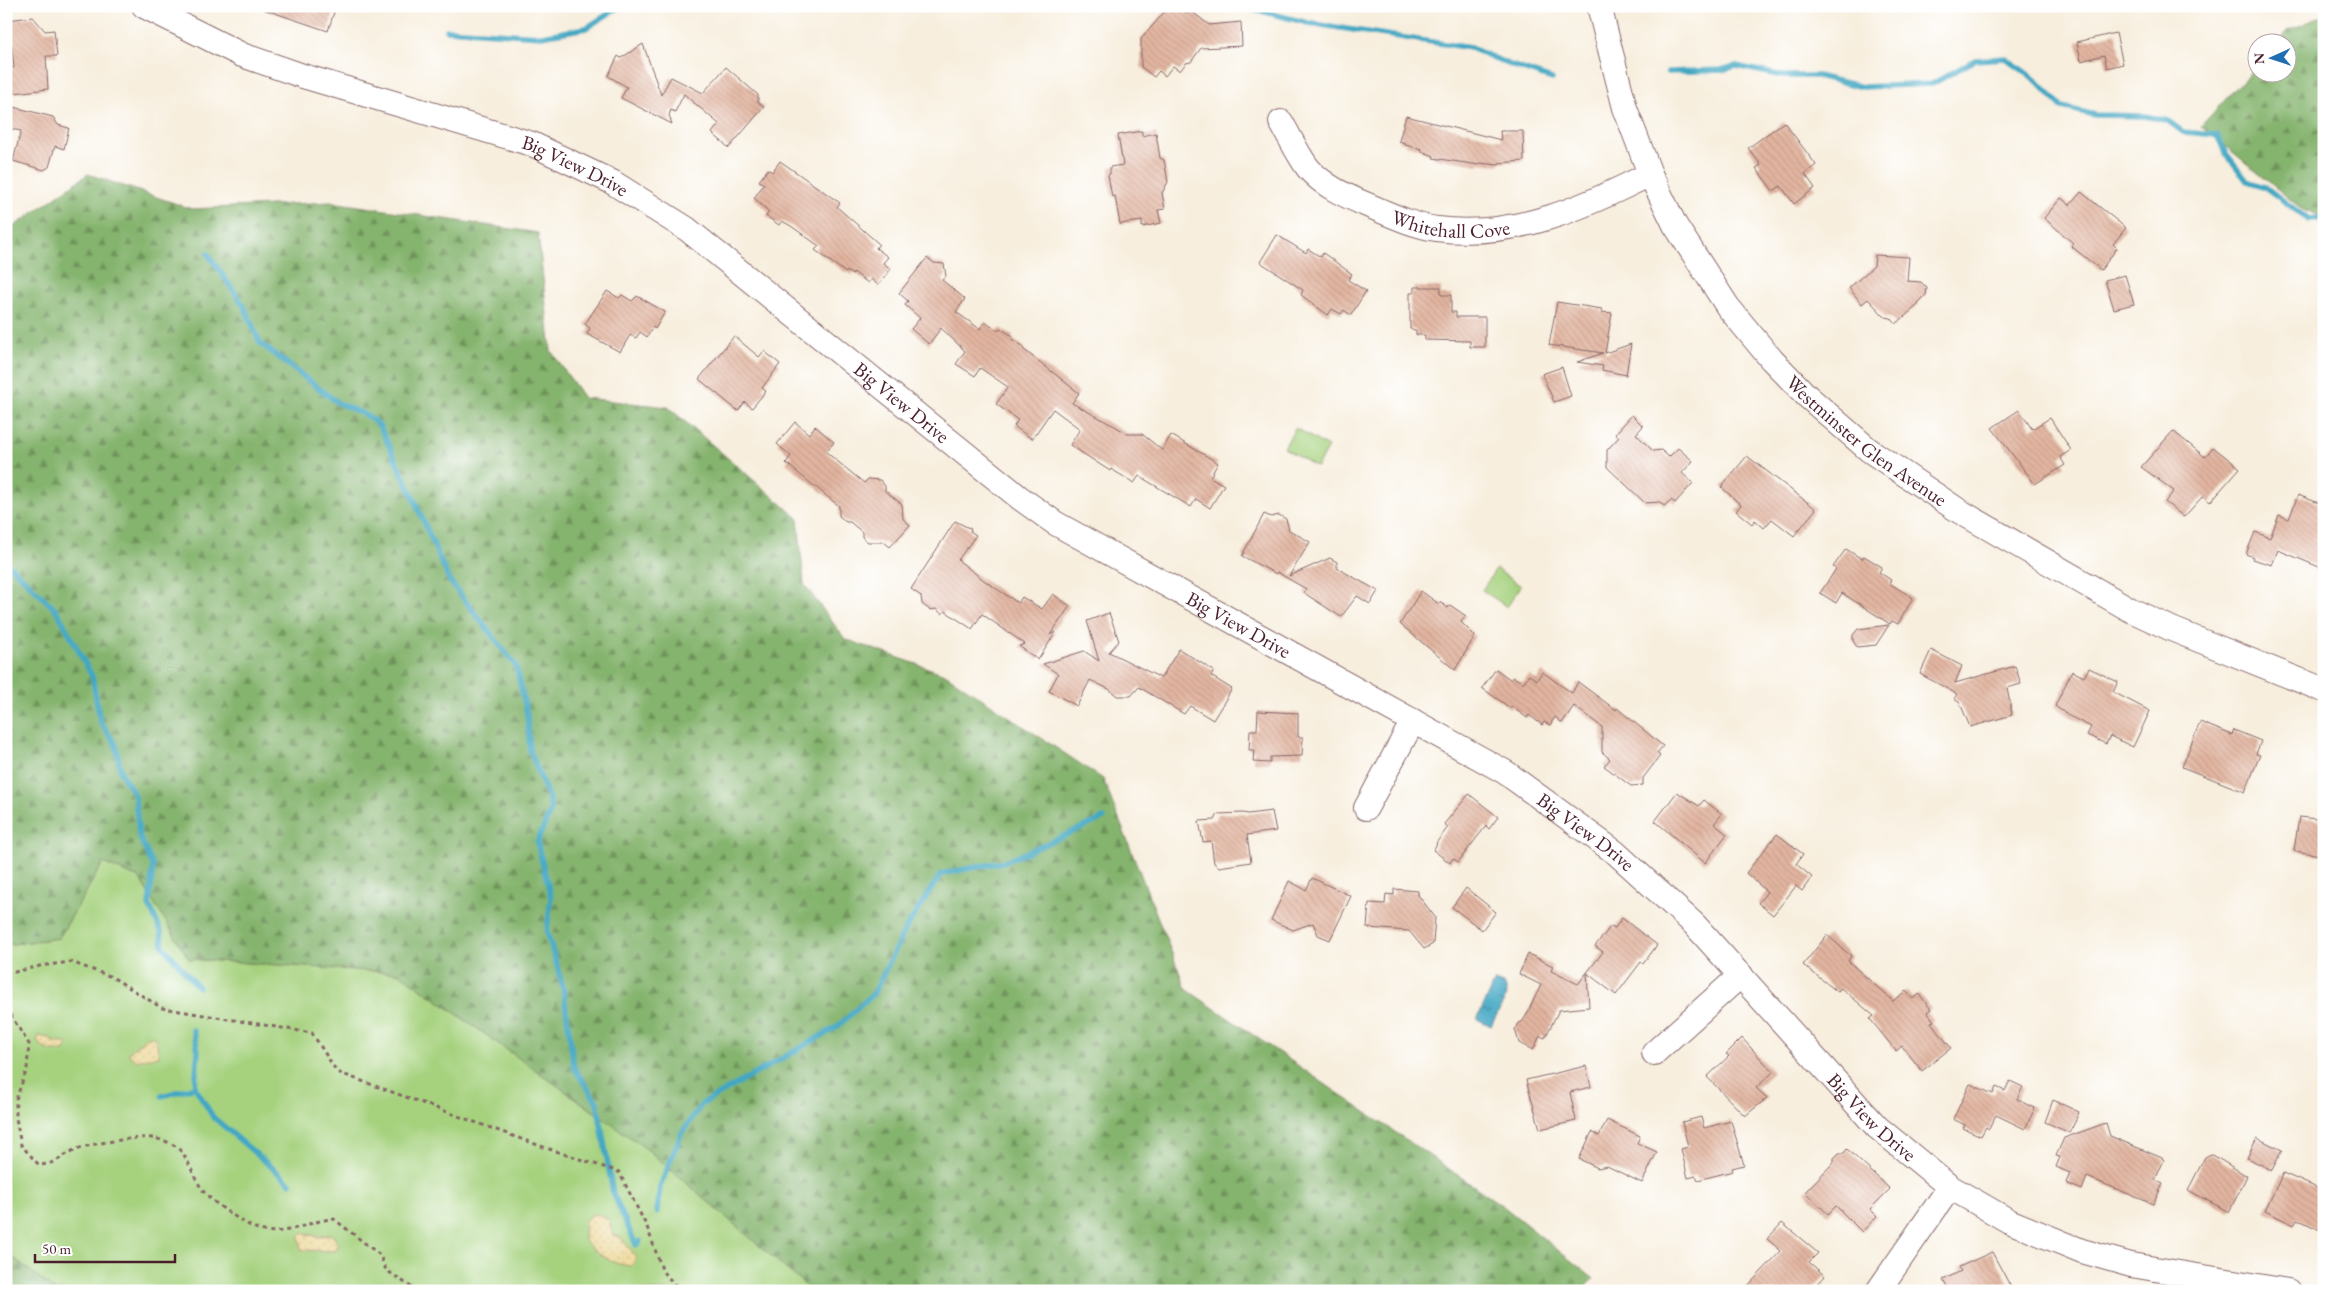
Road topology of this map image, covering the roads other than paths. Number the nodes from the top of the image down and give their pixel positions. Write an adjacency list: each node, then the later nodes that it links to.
1 (144, 6): 6 (street, Big View Drive)
2 (1599, 6): 4 (street, Westminster Glen Avenue)
3 (1281, 122): 4 (street, Whitehall Cove)
4 (1650, 174): 5 (street, Westminster Glen Avenue)
5 (2324, 690)
6 (1413, 721): 7 (street); 8 (street, Big View Drive)
7 (1366, 808)
8 (1742, 975): 9 (street); 10 (street, Big View Drive)
9 (1654, 1053)
10 (1950, 1188): 11 (street); 12 (street, Big View Drive)
11 (1878, 1291)
12 (2288, 1291)

